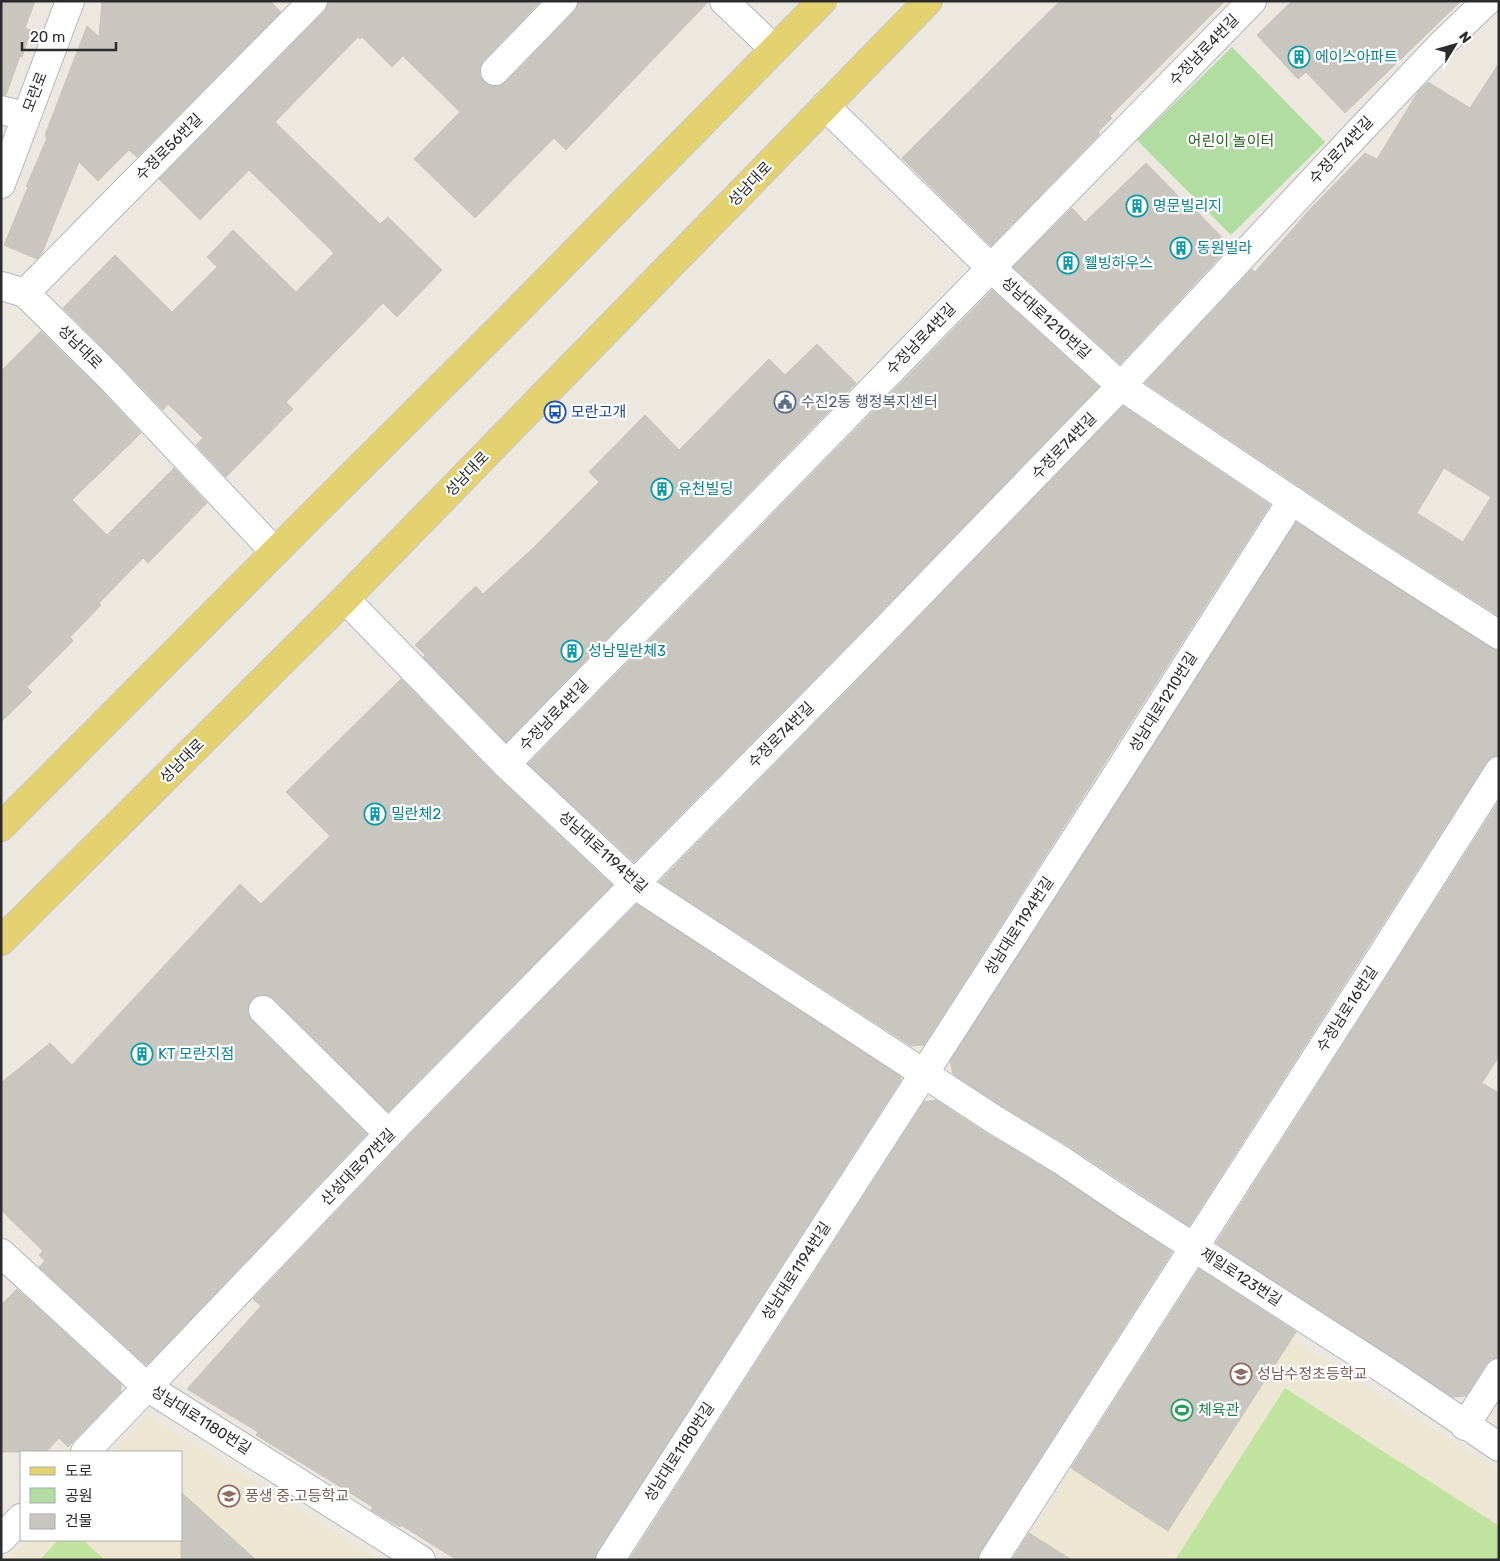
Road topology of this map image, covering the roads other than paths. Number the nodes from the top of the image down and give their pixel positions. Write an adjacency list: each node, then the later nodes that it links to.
1 (70, 1): 12 (street, 모란로)
2 (313, 1): 15 (street, 수정로56번길)
3 (563, 1): 10 (street)
4 (724, 1): 9 (street)
5 (822, 1): 9 (main road)
6 (928, 1): 11 (main road, 성남대로)
7 (1252, 1): 14 (street, 수정남로4번길)
8 (1487, 1): 16 (street, 수정로74번길)
9 (774, 49): 18 (main road)
10 (495, 71)
11 (825, 106): 14 (street, 성남대로1210번길); 19 (main road, 성남대로)
12 (14, 113): 13 (street, 모란로)
13 (1, 184)
14 (991, 268): 16 (street, 성남대로1210번길); 21 (street, 수정남로4번길)
15 (13, 289): 18 (street, 성남대로)
16 (1121, 386): 17 (street, 성남대로1210번길); 25 (street, 수정로74번길)
17 (1292, 500): 20 (street, 성남대로1210번길); 23 (street, 성남대로1210번길)
18 (275, 552): 24 (main road)
19 (345, 599): 21 (street, 성남대로1194번길); 26 (main road, 성남대로)
20 (1499, 635)
21 (506, 764): 25 (street, 성남대로1194번길)
22 (1499, 771): 30 (street, 수정남로16번길)
23 (1114, 779): 28 (street, 성남대로1194번길)
24 (1, 827)
25 (634, 884): 28 (street, 성남대로1194번길); 29 (street, 산성대로97번길)
26 (1, 941)
27 (263, 1010): 29 (street)
28 (925, 1072): 30 (street, 성남대로1194번길); 32 (street, 성남대로1194번길)
29 (389, 1134): 34 (street, 산성대로97번길)
30 (1194, 1247): 35 (street, 제일로123번길); 42 (street, 제일로123번길)
31 (1, 1253): 34 (street, 성남대로1180번길)
32 (748, 1344): 41 (street, 성남대로1180번길)
33 (1499, 1372): 35 (street)
34 (147, 1387): 37 (street, 산성대로97번길); 40 (street, 성남대로1180번길)
35 (1465, 1426): 36 (street, 제일로123번길)
36 (1499, 1447)
37 (85, 1451)
38 (20, 1519): 39 (street)
39 (1, 1539)
40 (421, 1560)
41 (610, 1560)
42 (993, 1560)

